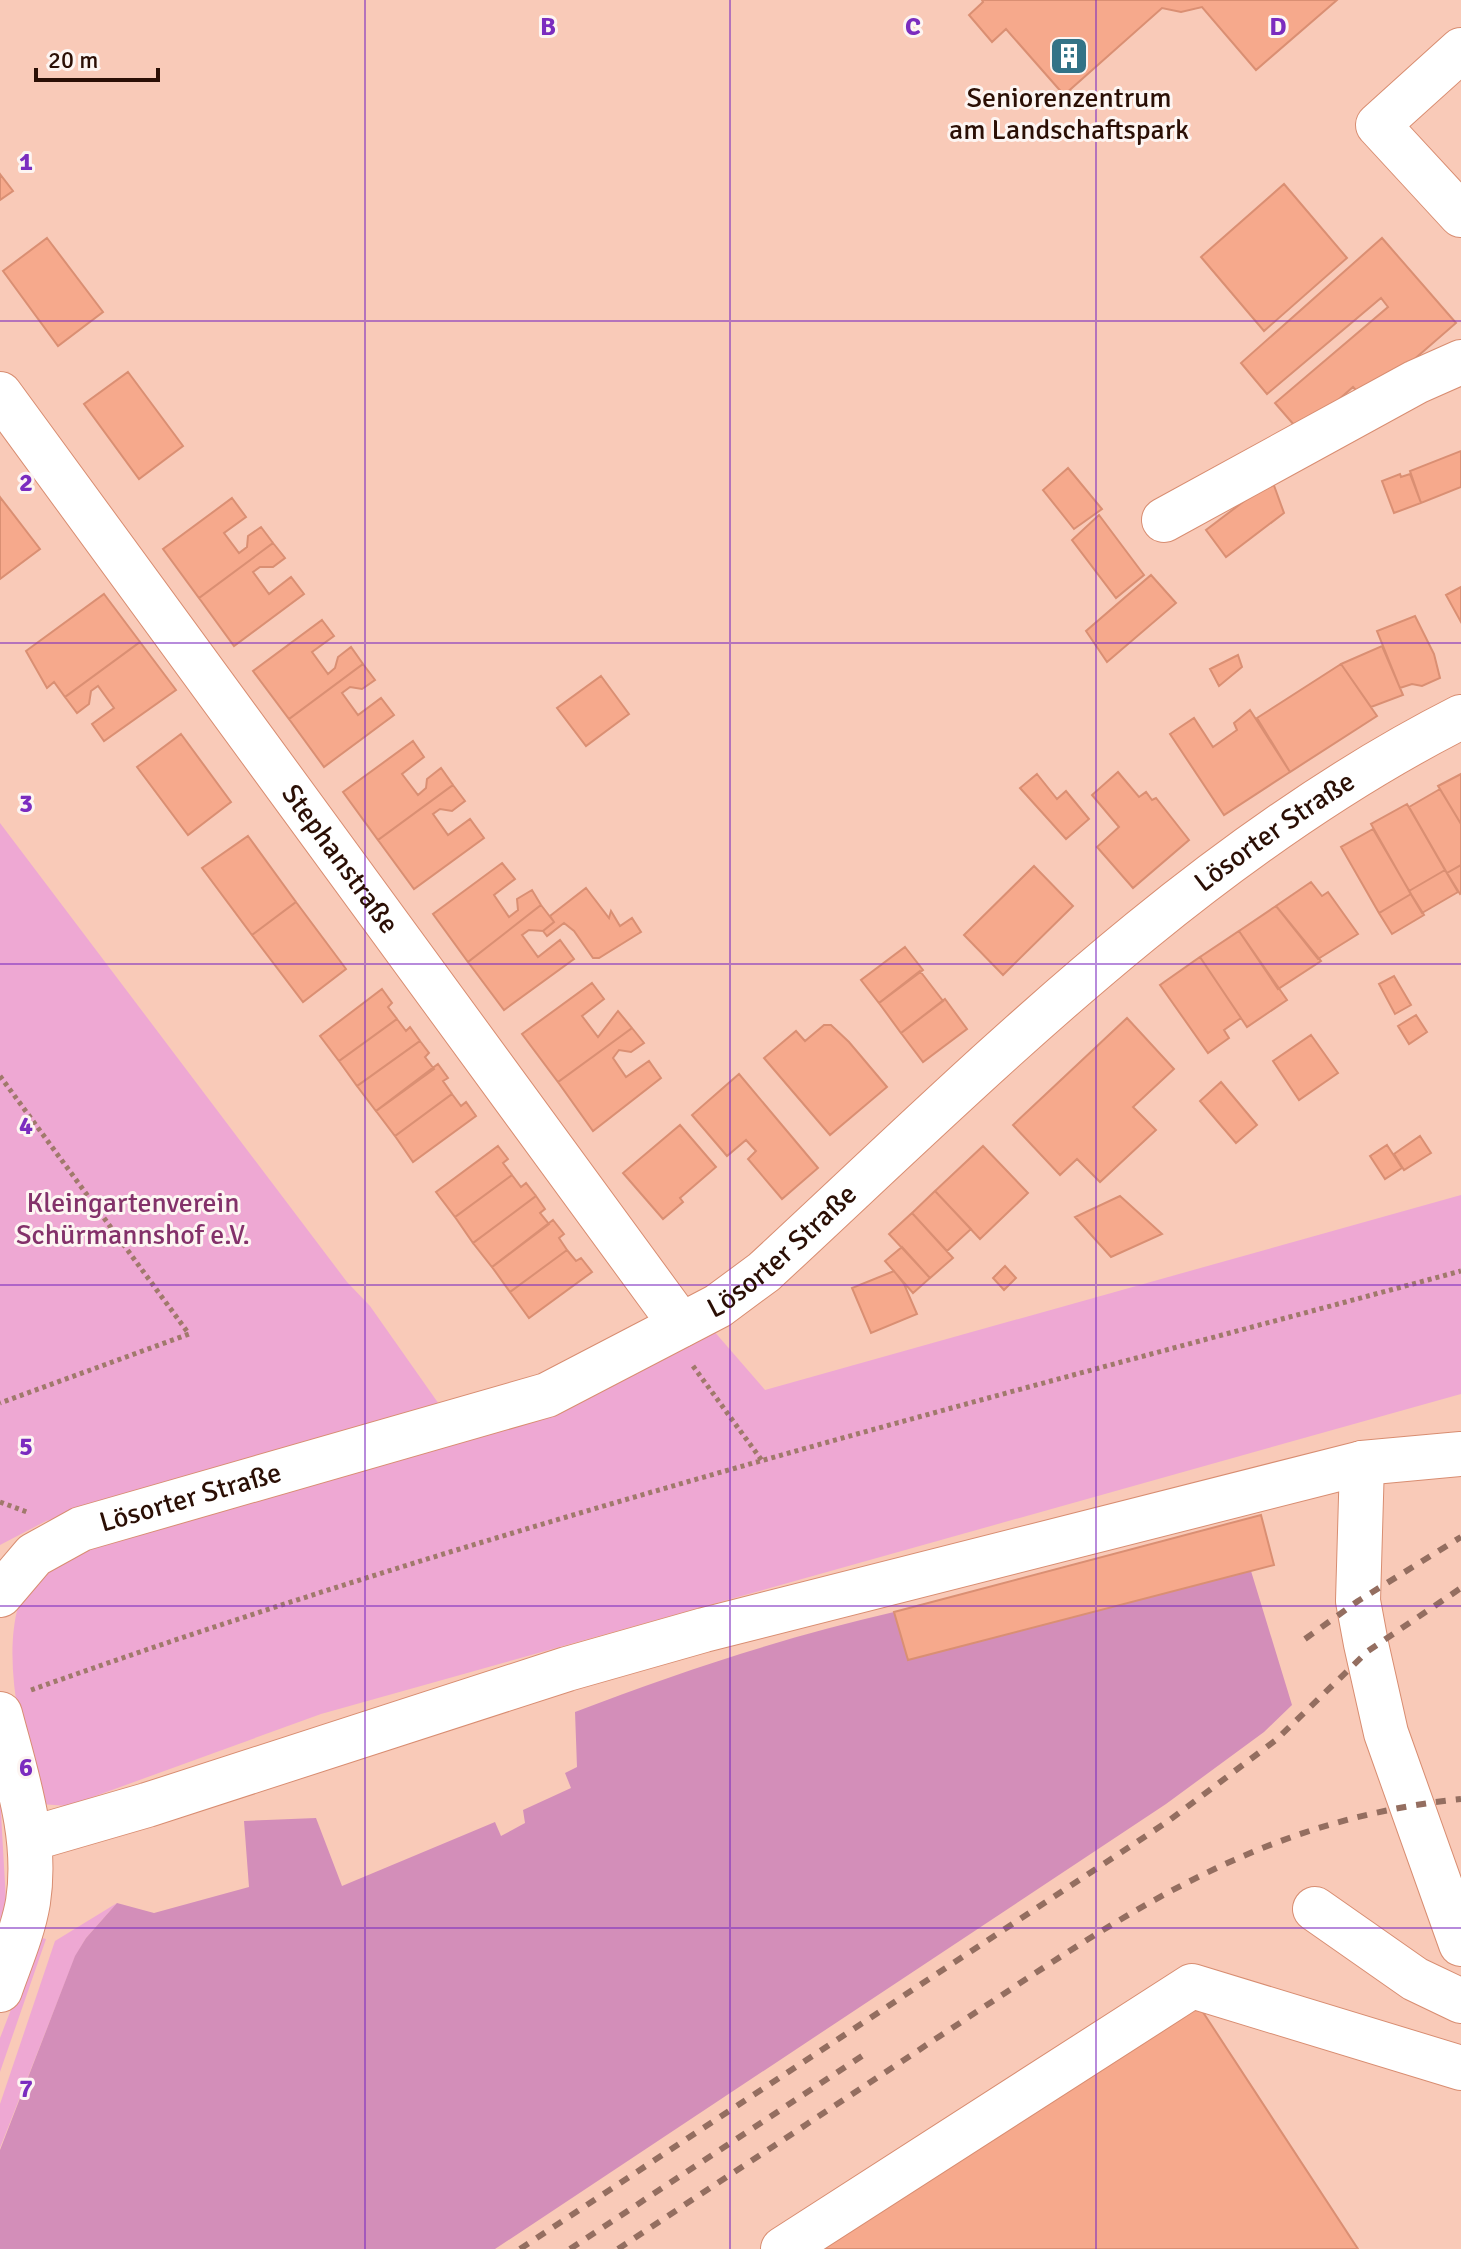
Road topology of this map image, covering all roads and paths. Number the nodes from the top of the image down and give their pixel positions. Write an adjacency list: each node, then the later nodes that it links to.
1 (1461, 50): 2 (street)
2 (1461, 215)
3 (1461, 362): 5 (street)
4 (0, 394): 9 (street, Stephanstraße)
5 (1164, 520)
6 (1461, 717): 9 (street, Lösorter Straße)
7 (0, 1076): 10 (path)
8 (1461, 1271): 12 (path)
9 (683, 1340): 12 (path); 16 (street, Lösorter Straße)
10 (0, 1403)
11 (1461, 1454): 13 (street)
12 (763, 1462): 17 (path)
13 (1362, 1463): 18 (street); 20 (street)
14 (0, 1502): 15 (path)
15 (28, 1513)
16 (0, 1595)
17 (14, 1703): 18 (street)
18 (30, 1839): 21 (street)
19 (1315, 1909): 22 (street)
20 (1461, 1944)
21 (0, 1990)
22 (1461, 2001)
23 (1461, 2068): 24 (street)
24 (783, 2249)

